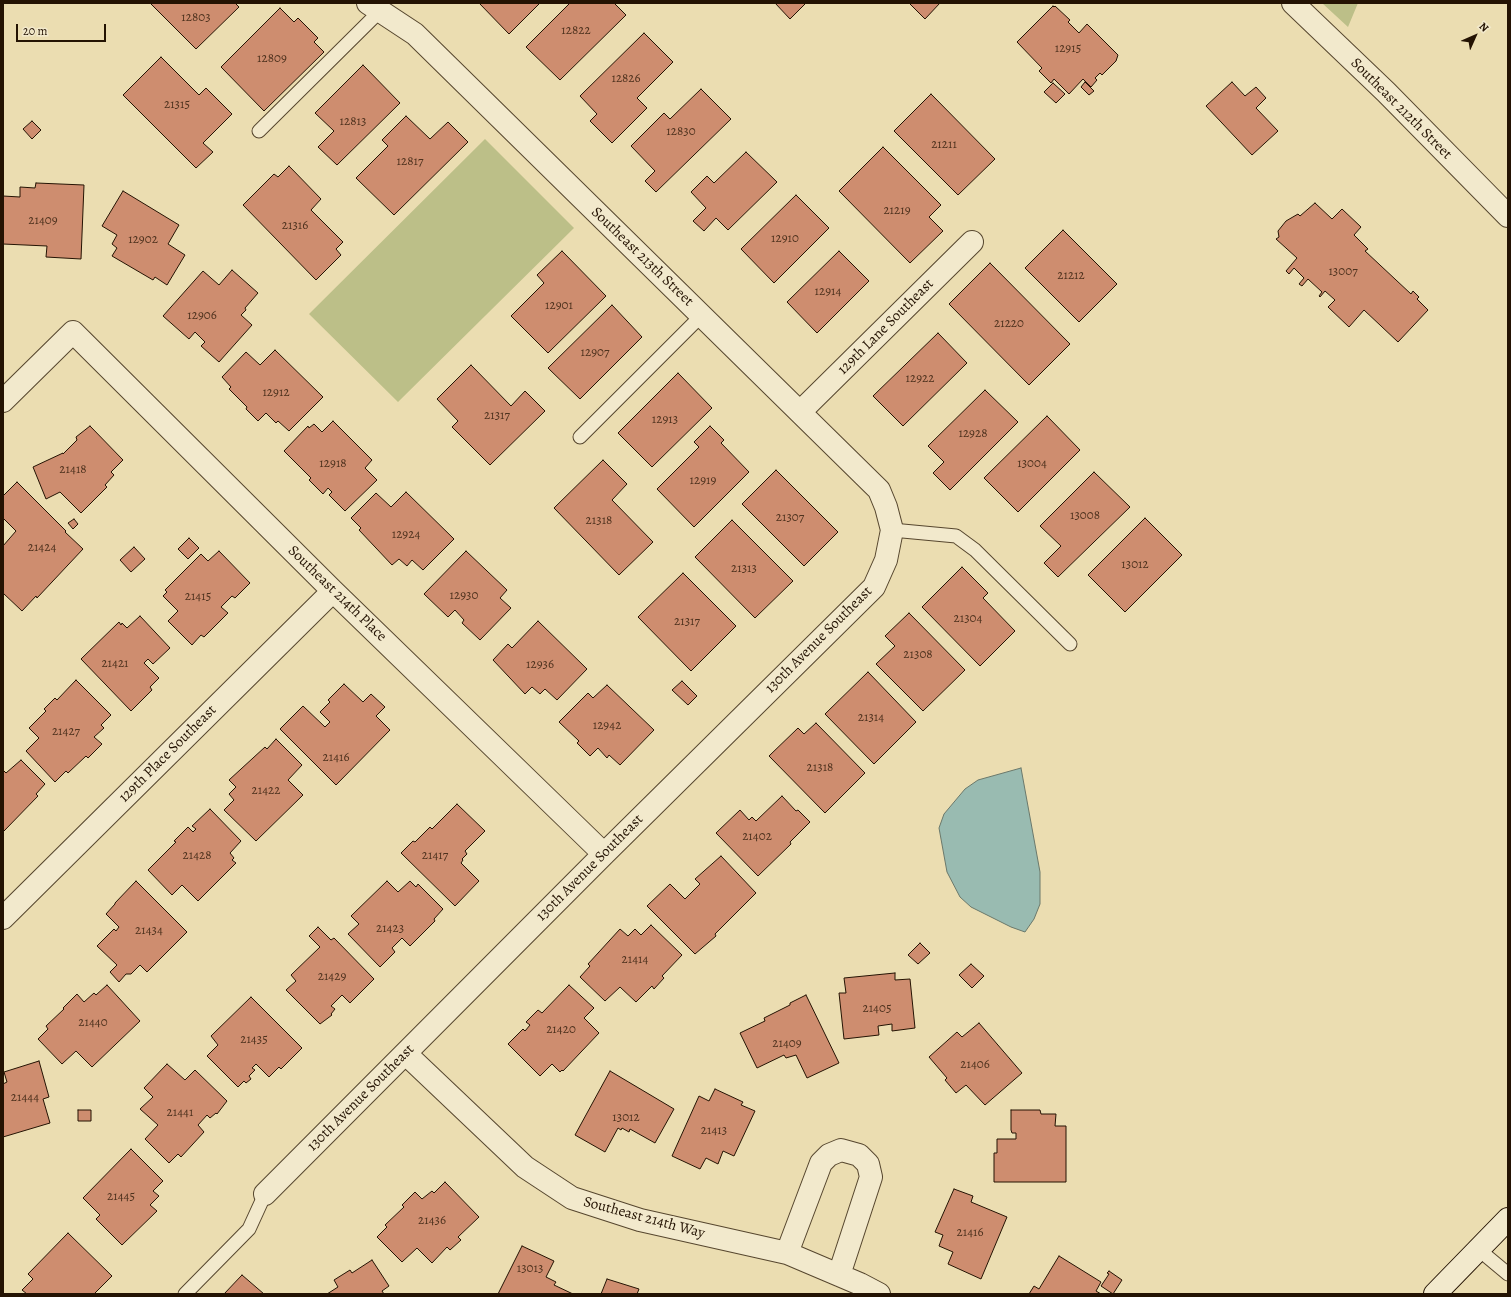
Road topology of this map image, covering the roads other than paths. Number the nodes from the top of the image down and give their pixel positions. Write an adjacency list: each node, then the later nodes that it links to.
1 (1293, 3): 4 (street, Southeast 212th Street)
2 (374, 7): 3 (lane); 6 (street, Southeast 213th Street)
3 (259, 131)
4 (1508, 216)
5 (972, 242): 8 (street, 129th Lane Southeast)
6 (702, 315): 8 (street, Southeast 213th Street); 9 (lane)
7 (3, 402): 11 (street, Southeast 214th Place)
8 (800, 412): 10 (street, Southeast 213th Street)
9 (580, 437)
10 (892, 530): 12 (lane); 13 (street, 130th Avenue Southeast)
11 (333, 591): 13 (street, Southeast 214th Place); 14 (street, 129th Place Southeast)
12 (1070, 644)
13 (604, 854): 15 (street, 130th Avenue Southeast)
14 (3, 918)
15 (406, 1054): 16 (street, 130th Avenue Southeast); 19 (street, Southeast 214th Way)
16 (265, 1194): 22 (lane)
17 (1508, 1219): 18 (street)
18 (1478, 1249): 20 (lane); 24 (street)
19 (787, 1253): 21 (street, Southeast 214th Way); 21 (street)
20 (1508, 1274)
21 (838, 1275): 23 (street, Southeast 214th Way)
22 (185, 1294)
23 (879, 1294)
24 (1435, 1294)

